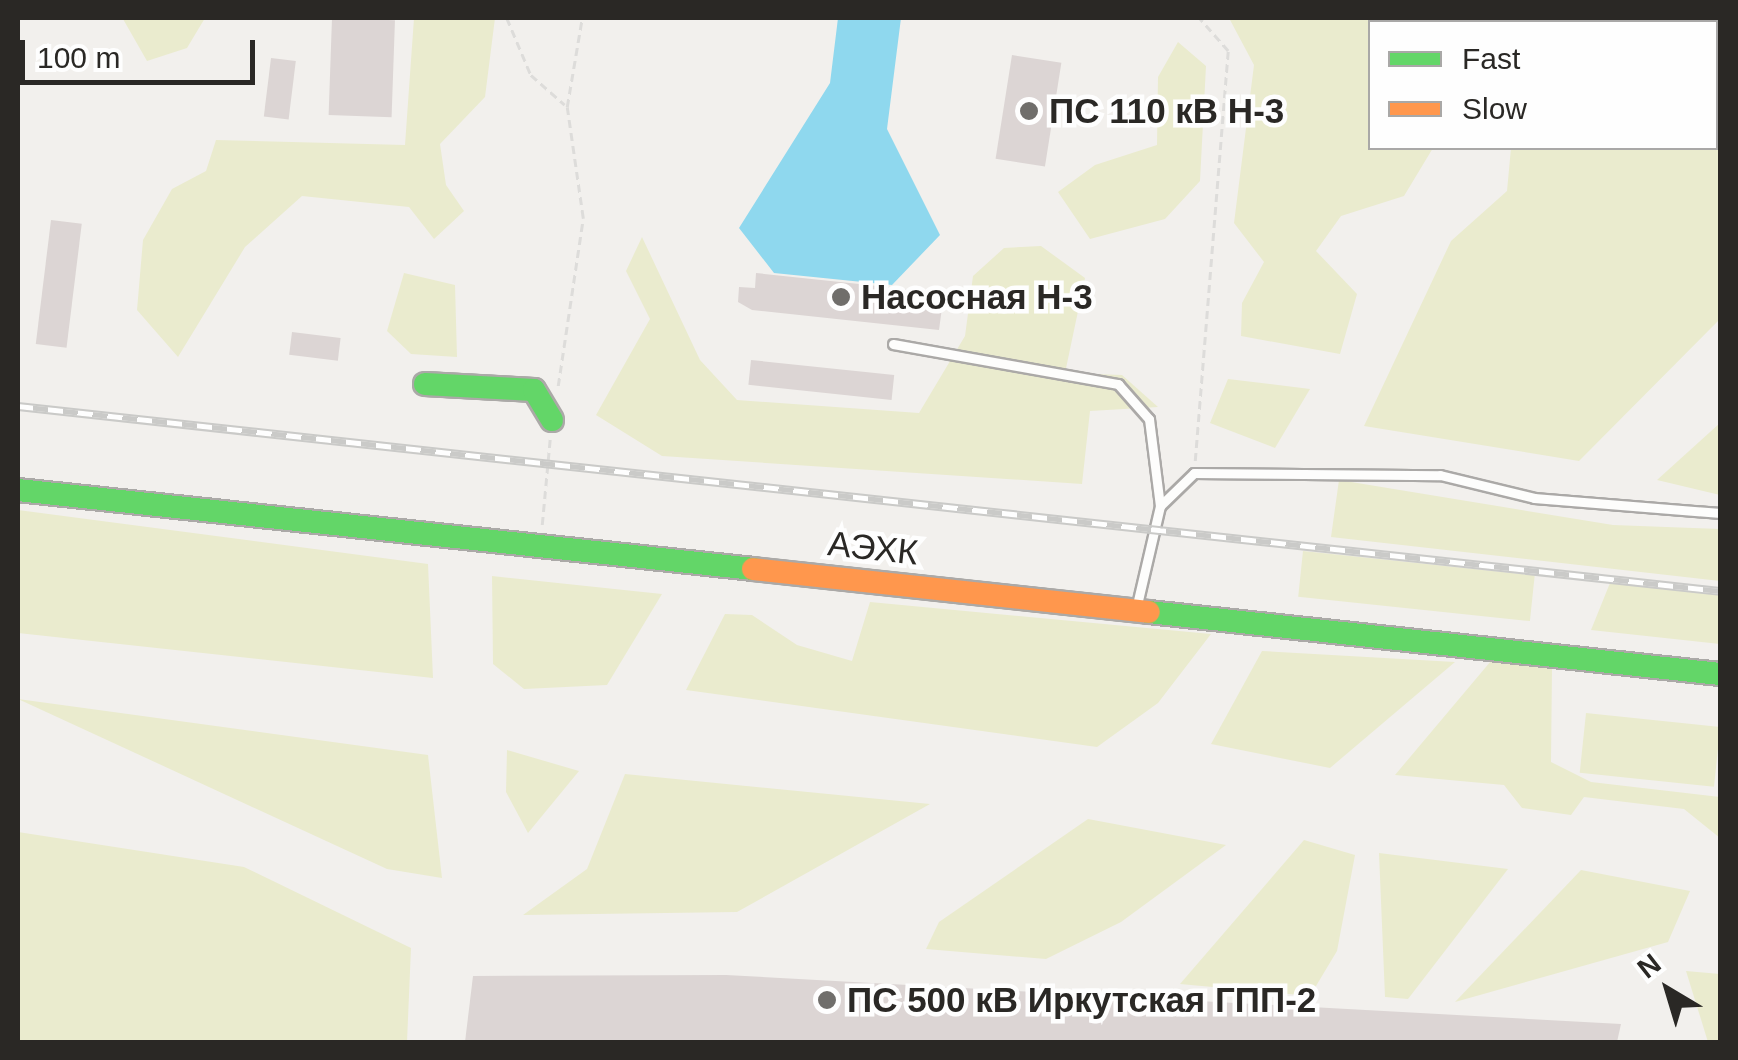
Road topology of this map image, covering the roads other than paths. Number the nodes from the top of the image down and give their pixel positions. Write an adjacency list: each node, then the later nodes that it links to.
1 (893, 344): 5 (lane)
2 (425, 384): 3 (street)
3 (552, 420)
4 (18, 490): 7 (street, АЭХК)
5 (1160, 506): 6 (lane); 7 (lane)
6 (1720, 513)
7 (1136, 611): 8 (street, АЭХК)
8 (1720, 674)

